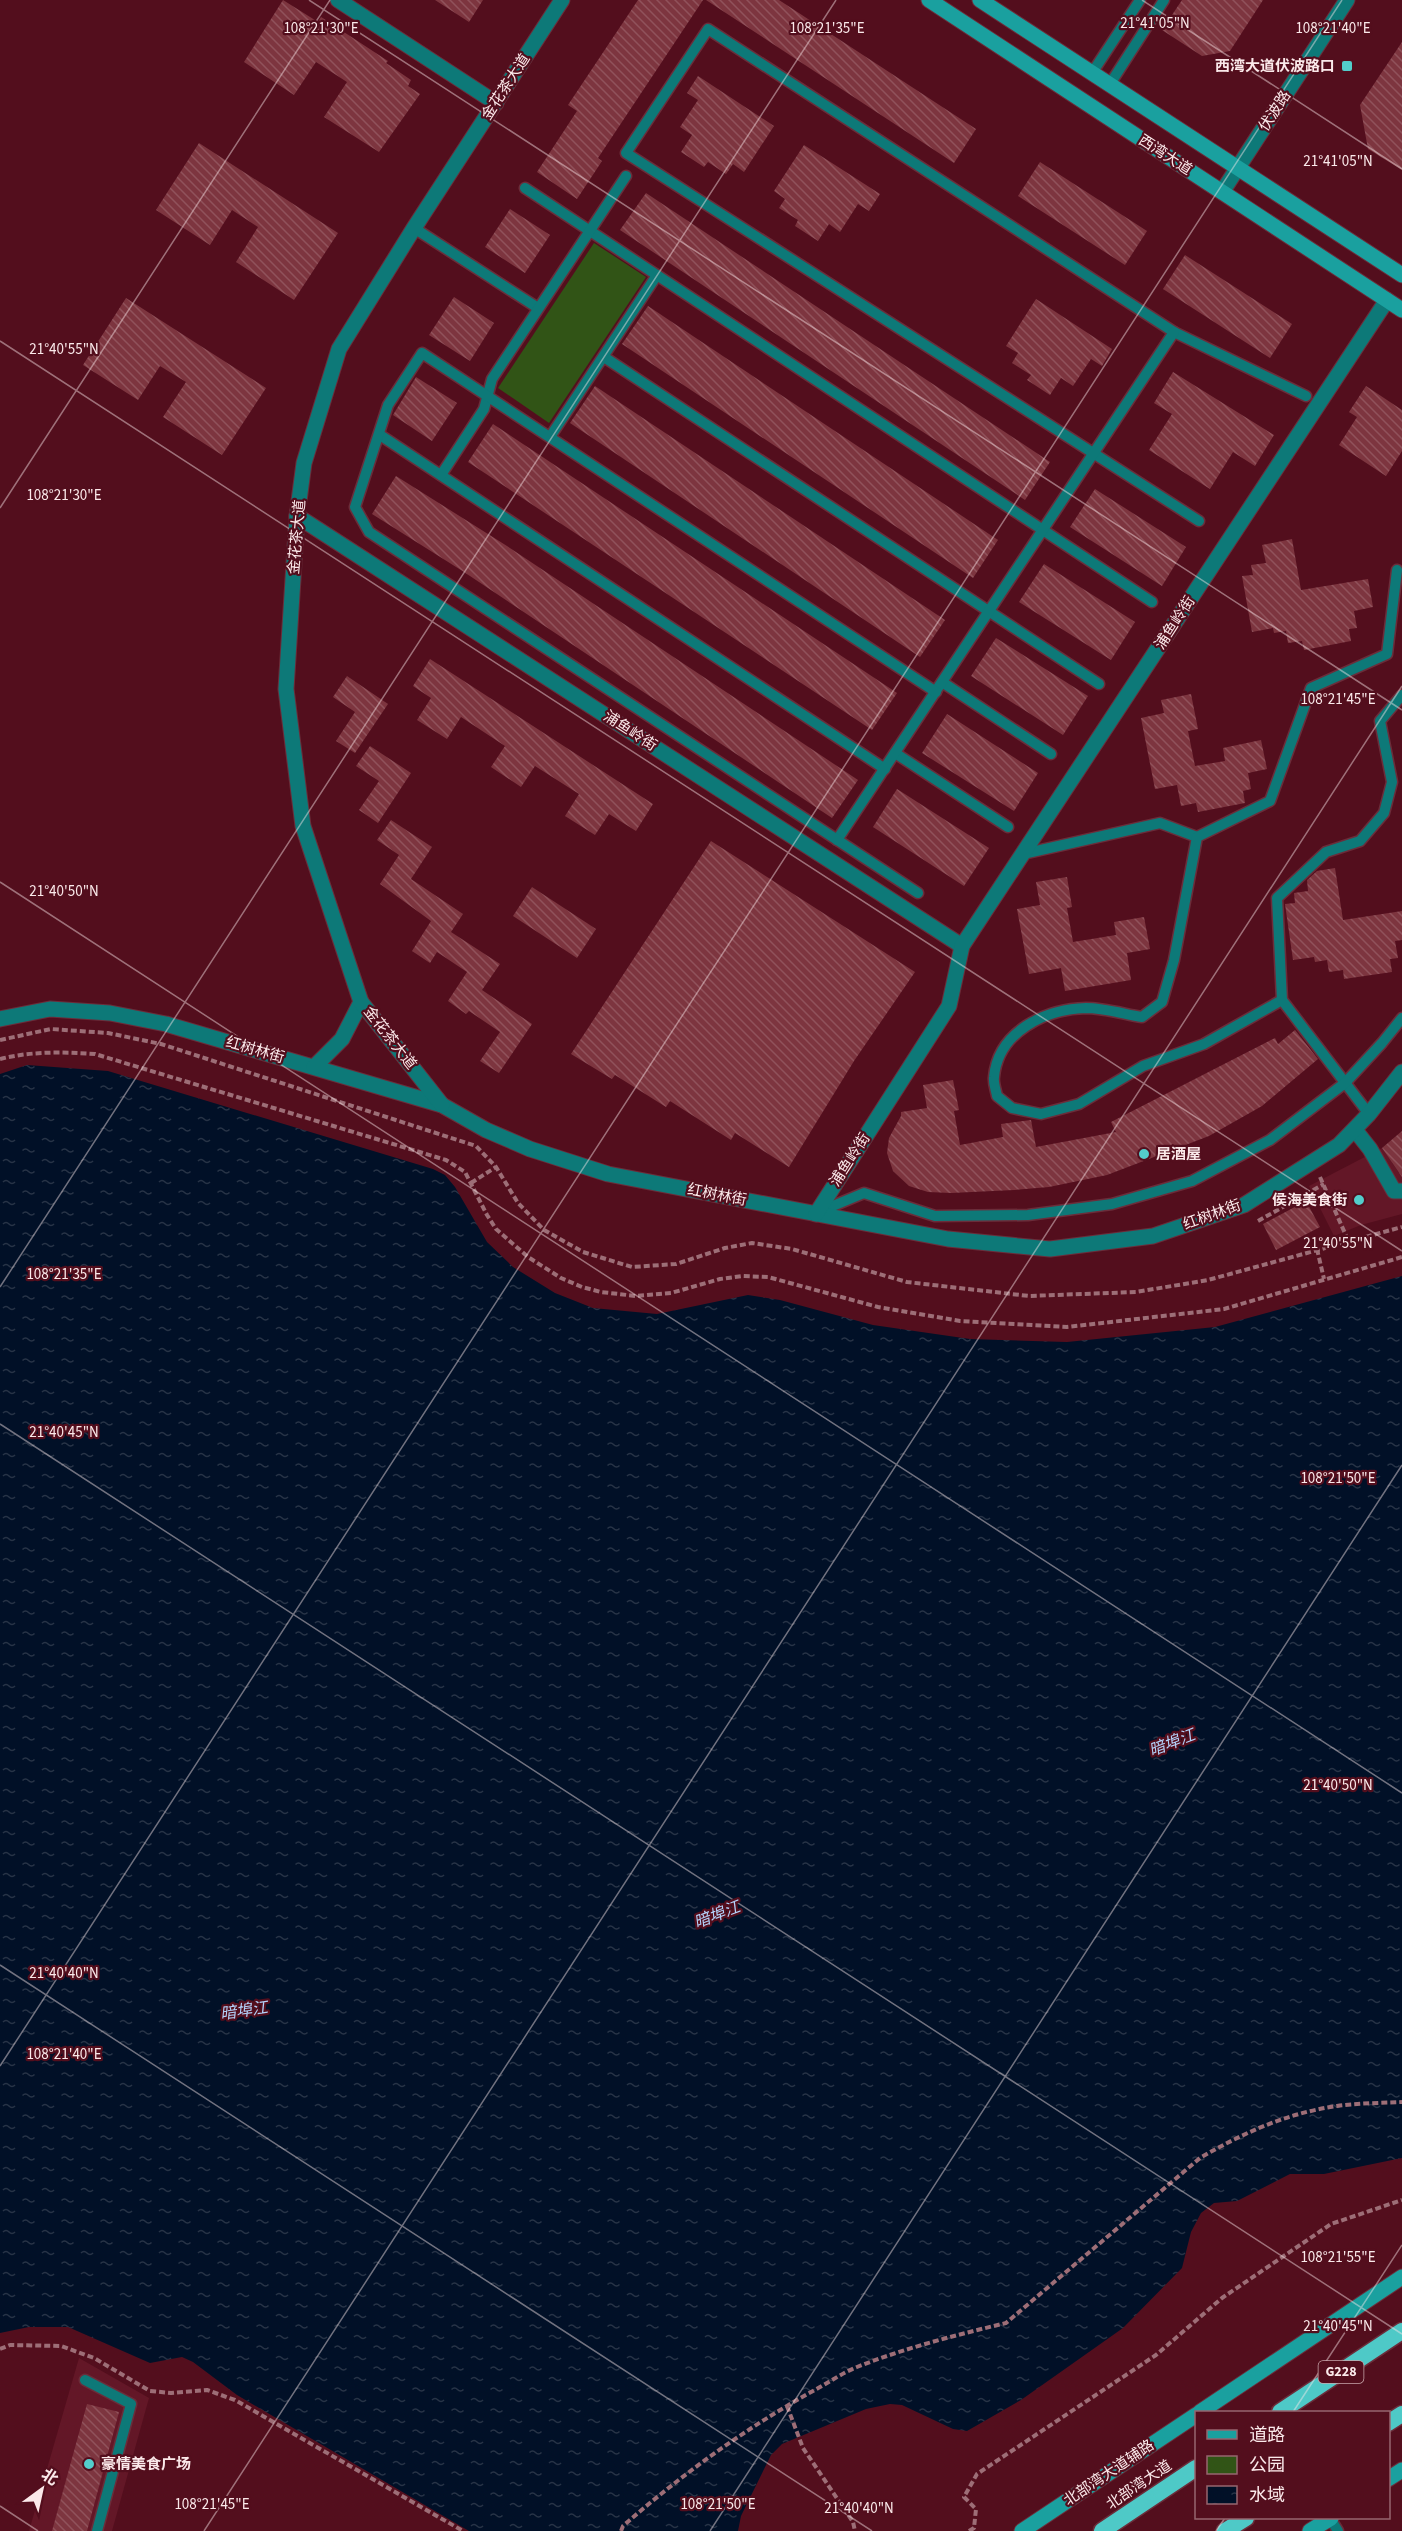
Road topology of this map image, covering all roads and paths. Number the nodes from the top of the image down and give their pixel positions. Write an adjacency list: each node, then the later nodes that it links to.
1 (338, 0): 10 (street)
2 (562, 0): 10 (street, 金花茶大道)
3 (929, 0): 14 (main road, 西湾大道)
4 (980, 0): 8 (main road, 西湾大道)
5 (1140, 0): 8 (lane)
6 (1164, 0): 9 (lane)
7 (1347, 0): 11 (street, 伏波路)
8 (1092, 73): 9 (main road, 西湾大道)
9 (1110, 84): 11 (main road, 西湾大道)
10 (496, 103): 15 (street, 金花茶大道)
11 (1239, 168): 14 (street, 伏波路); 18 (main road, 西湾大道)
12 (626, 176): 16 (lane)
13 (525, 188): 16 (lane)
14 (1222, 192): 19 (main road, 西湾大道)
15 (414, 228): 20 (lane); 30 (street, 金花茶大道)
16 (590, 231): 17 (lane); 20 (lane)
17 (657, 275): 23 (lane); 32 (lane)
18 (1402, 275)
19 (1388, 300): 21 (main road, 西湾大道); 46 (street, 浦鱼岭街)
20 (538, 308): 24 (lane)
21 (1402, 310)
22 (1174, 332): 25 (lane); 28 (lane); 28 (lane)
23 (604, 357): 27 (lane); 35 (lane)
24 (488, 396): 26 (lane); 27 (lane); 29 (lane)
25 (1306, 396)
26 (380, 435): 29 (lane); 45 (lane)
27 (550, 437): 38 (lane)
28 (1094, 452): 31 (lane); 32 (lane)
29 (441, 475): 42 (lane)
30 (297, 516): 48 (street, 浦鱼岭街); 50 (street, 金花茶大道)
31 (1199, 521)
32 (1043, 530): 34 (lane); 35 (lane)
33 (1397, 570): 44 (lane)
34 (1152, 602)
35 (989, 611): 36 (lane); 37 (lane)
36 (942, 682): 38 (lane); 41 (lane)
37 (1099, 684)
38 (936, 692): 40 (lane)
39 (1402, 695): 49 (lane)
40 (896, 753): 42 (lane); 43 (lane)
41 (1051, 754)
42 (885, 768): 45 (lane)
43 (1008, 827)
44 (1197, 837): 46 (lane); 49 (lane)
45 (837, 840): 47 (lane)
46 (1023, 854): 48 (street, 浦鱼岭街)
47 (918, 893)
48 (962, 946): 65 (street, 浦鱼岭街)
49 (1282, 999): 56 (lane)
50 (361, 1002): 54 (street); 57 (street, 金花茶大道)
51 (1402, 1018): 56 (lane)
52 (0, 1019): 54 (street, 红树林街)
53 (0, 1059): 62 (path)
54 (314, 1067): 57 (street, 红树林街)
55 (1402, 1072): 58 (street, 红树林街)
56 (1345, 1083): 58 (lane); 65 (lane)
57 (442, 1105): 65 (street, 红树林街)
58 (1369, 1114): 59 (street, 红树林街)
59 (1354, 1130): 60 (street, 红树林街); 64 (street)
60 (1313, 1163): 63 (path); 65 (street, 红树林街)
61 (496, 1167): 62 (path)
62 (471, 1183): 70 (path)
63 (1323, 1184): 66 (path); 67 (path)
64 (1402, 1191)
65 (816, 1214)
66 (1258, 1221)
67 (1348, 1240)
68 (1317, 1249): 70 (path)
69 (1402, 1257): 70 (path)
70 (1324, 1278)
71 (1402, 2102): 77 (path)
72 (1402, 2200): 88 (path)
73 (1402, 2277): 78 (main road, 北部湾大道辅路)
74 (1402, 2331): 79 (highway, G228)
75 (0, 2349): 85 (path)
76 (85, 2380): 84 (lane)
77 (787, 2406): 86 (path); 87 (path)
78 (1202, 2411)
79 (1282, 2411)
80 (1195, 2416): 89 (main road, 北部湾大道辅路)
81 (1195, 2469): 90 (highway, 北部湾大道)
82 (1243, 2519): 91 (highway)
83 (1328, 2519): 92 (main road)
84 (97, 2531)
85 (463, 2531)
86 (621, 2531)
87 (855, 2531)
88 (969, 2531)
89 (1022, 2531)
90 (1102, 2531)
91 (1225, 2531)
92 (1310, 2531)

